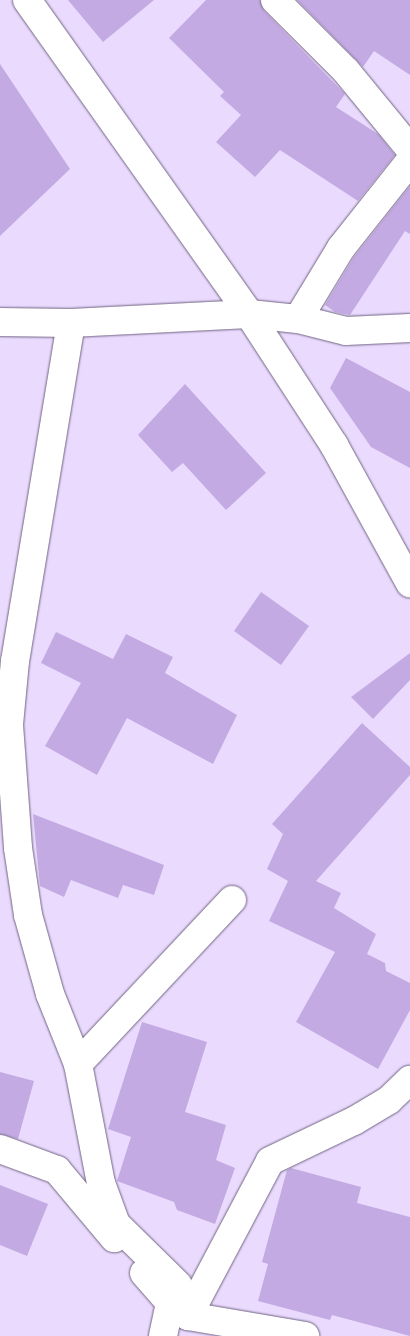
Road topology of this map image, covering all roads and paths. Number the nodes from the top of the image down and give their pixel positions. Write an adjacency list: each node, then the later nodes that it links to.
1 (275, 0): 3 (street)
2 (30, 1): 5 (street)
3 (410, 148)
4 (410, 161): 6 (street)
5 (249, 314): 6 (street); 8 (street); 10 (street)
6 (298, 320): 9 (street)
7 (0, 322): 8 (street)
8 (71, 323): 12 (street)
9 (410, 328)
10 (410, 583)
11 (232, 900): 12 (street)
12 (78, 1064): 15 (street)
13 (410, 1080): 15 (street)
14 (0, 1149): 15 (street)
15 (179, 1301): 16 (street); 17 (street)
16 (163, 1336)
17 (305, 1336)

